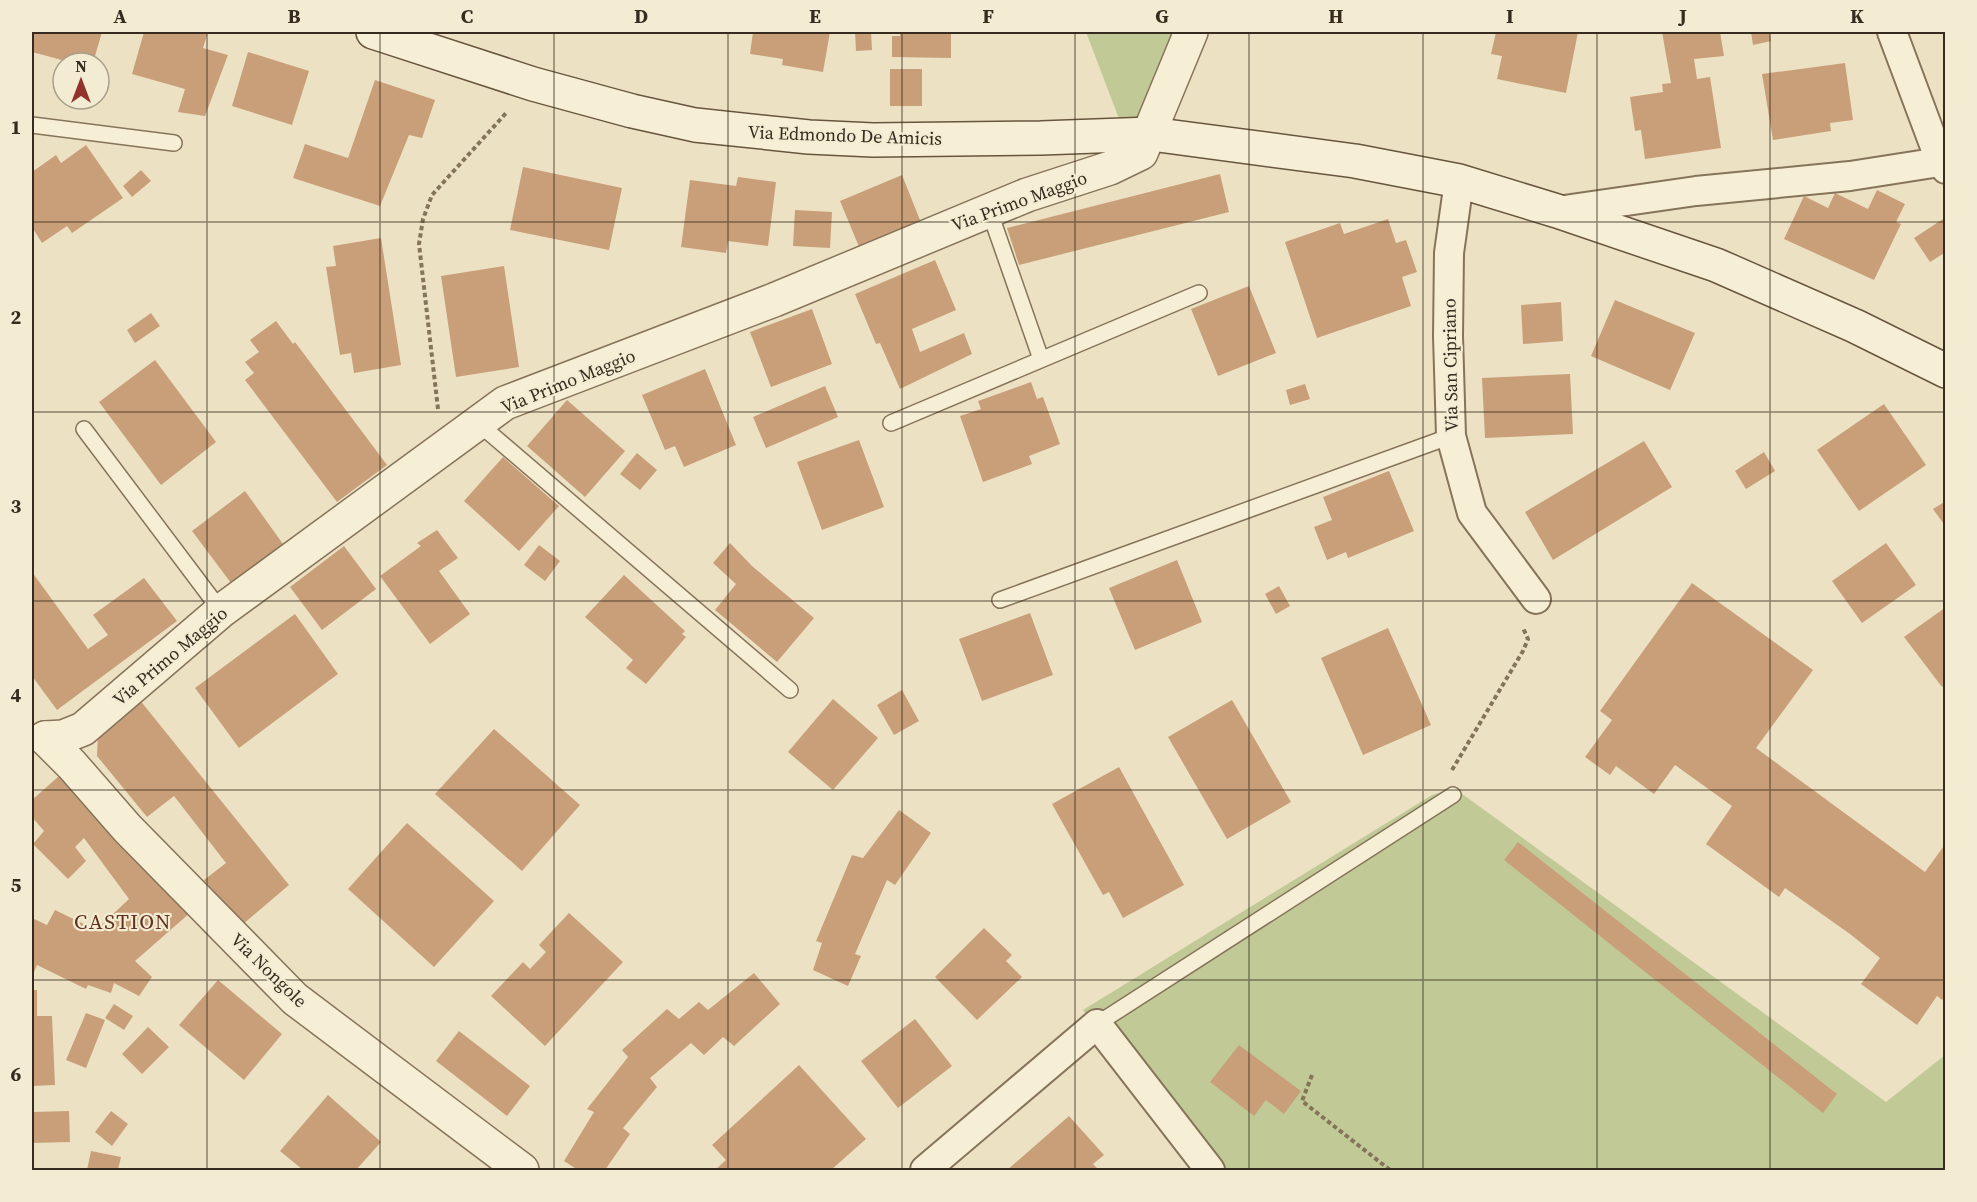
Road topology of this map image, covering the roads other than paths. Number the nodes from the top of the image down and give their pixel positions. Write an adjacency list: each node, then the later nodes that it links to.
1 (373, 32): 5 (street, Via Edmondo De Amicis)
2 (1191, 32): 5 (street, Via Primo Maggio)
3 (1892, 32): 7 (street)
4 (32, 125): 6 (lane)
5 (1151, 134): 8 (street); 9 (street, Via Primo Maggio)
6 (174, 143)
7 (1944, 164): 10 (street)
8 (1459, 181): 10 (street); 17 (street, Via San Cipriano)
9 (989, 210): 12 (lane); 14 (street, Via Primo Maggio)
10 (1557, 211): 13 (street)
11 (1199, 293): 12 (lane)
12 (1041, 359): 15 (lane)
13 (1946, 371)
14 (478, 423): 20 (street, Via Primo Maggio); 21 (lane)
15 (891, 423)
16 (84, 429): 20 (lane)
17 (1451, 436): 18 (street, Via San Cipriano); 19 (lane)
18 (1536, 599)
19 (1000, 600)
20 (221, 611): 22 (street, Via Primo Maggio)
21 (790, 690)
22 (36, 740): 25 (street, Via Nongole)
23 (1453, 795): 24 (lane)
24 (1097, 1024): 26 (street); 27 (street)
25 (522, 1170)
26 (926, 1170)
27 (1210, 1170)

